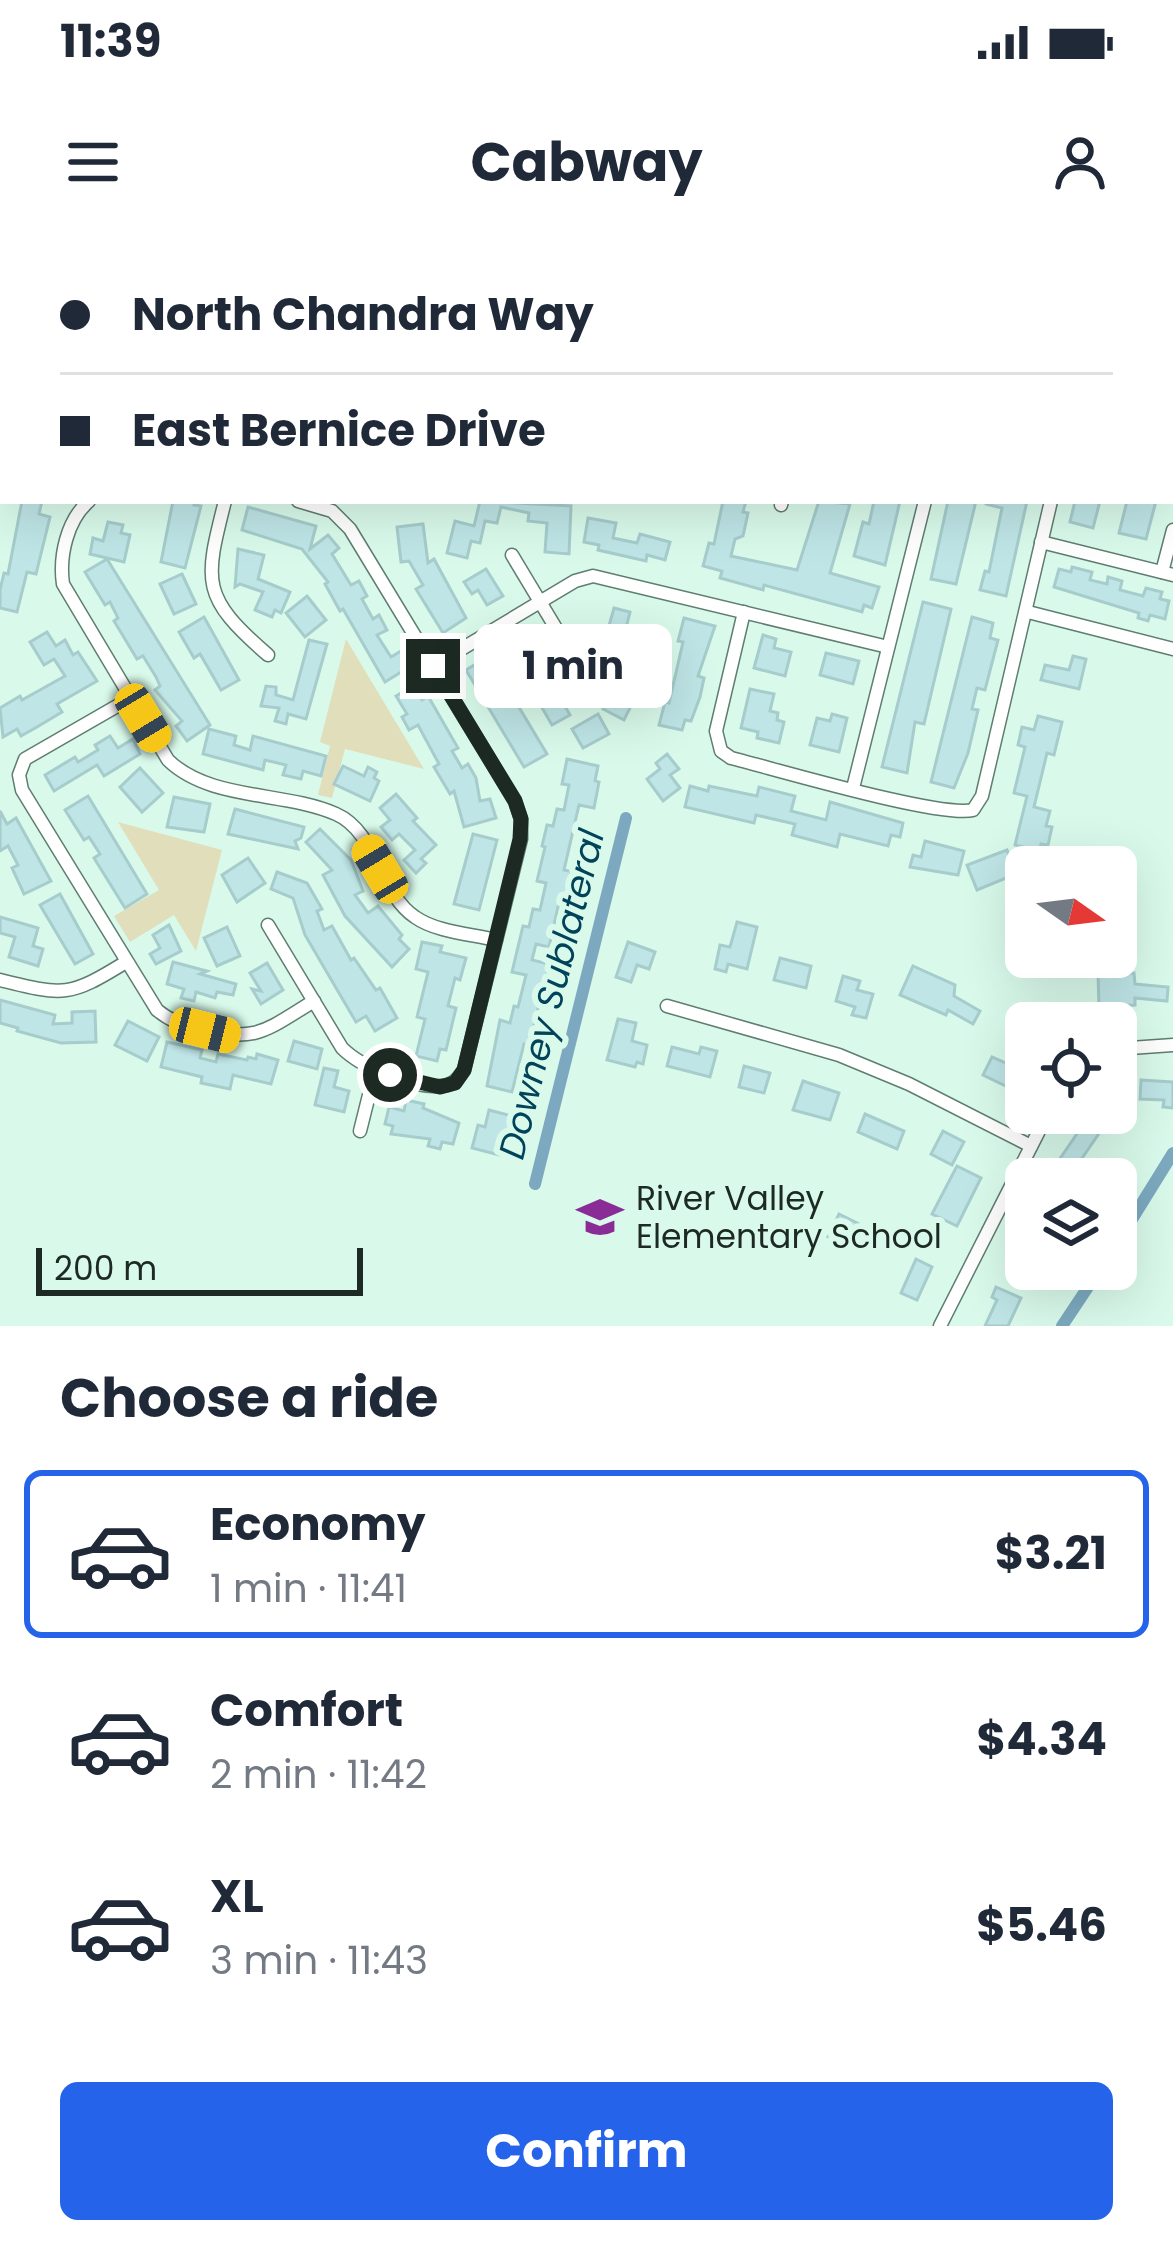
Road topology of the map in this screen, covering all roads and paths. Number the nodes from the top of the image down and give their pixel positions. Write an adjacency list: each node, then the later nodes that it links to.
1 (86, 504): 18 (street)
2 (224, 504): 15 (street)
3 (308, 504): 17 (street)
4 (924, 504): 13 (street)
5 (1050, 504): 7 (street)
6 (1173, 530): 9 (street)
7 (1041, 542): 9 (street); 12 (street)
8 (512, 555): 10 (street)
9 (1168, 573)
10 (540, 602): 11 (street); 16 (street); 17 (street)
11 (744, 611): 13 (street); 19 (street)
12 (1028, 612): 14 (street); 19 (street)
13 (888, 647): 19 (street)
14 (1173, 649)
15 (268, 656)
16 (578, 665)
17 (433, 666): 21 (street)
18 (131, 698): 21 (street); 22 (street)
19 (853, 788)
20 (268, 926): 24 (street)
21 (496, 940): 28 (street)
22 (126, 962): 23 (street); 24 (street)
23 (0, 980)
24 (314, 1001): 28 (street)
25 (667, 1006): 31 (street)
26 (1173, 1045): 27 (street)
27 (1137, 1046)
28 (375, 1071): 29 (street)
29 (360, 1131)
30 (1037, 1134): 31 (street)
31 (1031, 1146): 32 (street)
32 (940, 1326)

